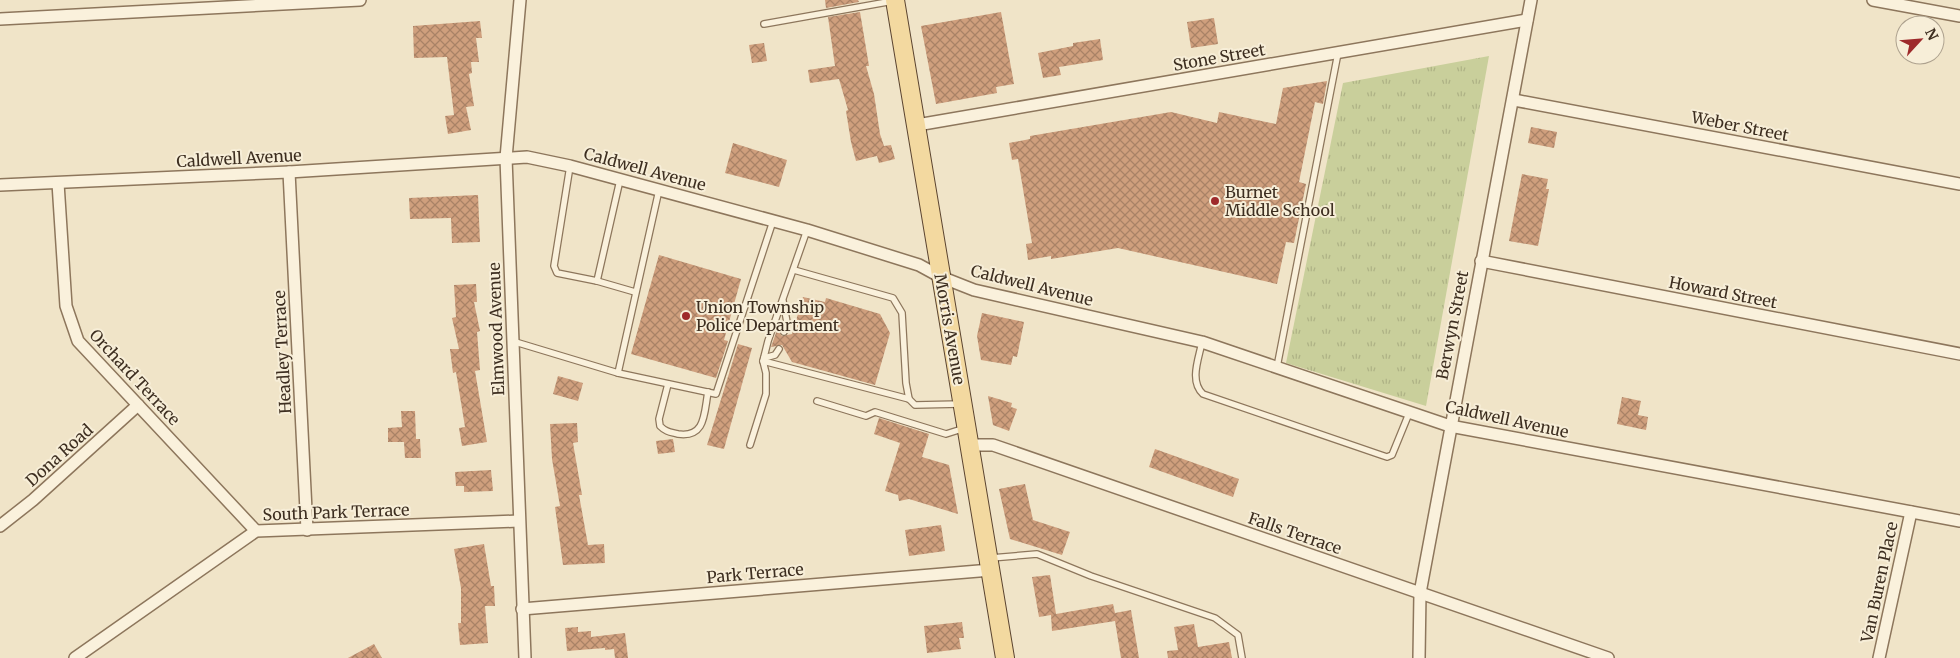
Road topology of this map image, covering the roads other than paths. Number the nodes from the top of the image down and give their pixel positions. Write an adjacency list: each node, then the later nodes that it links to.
1 (360, 0): 7 (street)
2 (520, 0): 13 (street, Elmwood Avenue)
3 (895, 0): 9 (lane); 12 (main road, Morris Avenue)
4 (1531, 0): 8 (street, Berwyn Street)
5 (1873, 0): 6 (street)
6 (1960, 16)
7 (0, 19)
8 (1527, 20): 10 (street, Stone Street); 11 (street, Berwyn Street)
9 (764, 24)
10 (1338, 53): 12 (street, Stone Street); 35 (lane)
11 (1514, 100): 18 (street, Weber Street); 23 (street, Berwyn Street)
12 (917, 125): 25 (main road, Morris Avenue)
13 (506, 158): 14 (street, Caldwell Avenue); 15 (street, Caldwell Avenue); 30 (street, Elmwood Avenue)
14 (570, 166): 16 (street, Caldwell Avenue); 26 (lane)
15 (289, 172): 17 (street, Caldwell Avenue); 52 (street, Headley Terrace)
16 (620, 180): 20 (street, Caldwell Avenue); 26 (lane)
17 (58, 182): 19 (street, Caldwell Avenue); 42 (street, Orchard Terrace)
18 (1960, 184)
19 (0, 185)
20 (659, 190): 21 (street, Caldwell Avenue); 27 (lane)
21 (773, 220): 22 (street, Caldwell Avenue); 38 (lane)
22 (807, 230): 24 (lane); 25 (street, Caldwell Avenue)
23 (1481, 261): 33 (street, Howard Street); 44 (street, Berwyn Street)
24 (794, 270): 28 (lane); 39 (lane)
25 (942, 277): 31 (street, Caldwell Avenue); 41 (main road, Morris Avenue)
26 (597, 281): 27 (lane)
27 (634, 292): 36 (lane)
28 (783, 301): 29 (lane); 34 (lane)
29 (784, 332)
30 (512, 341): 36 (lane); 49 (street, Elmwood Avenue)
31 (1202, 342): 35 (street, Caldwell Avenue); 43 (lane)
32 (779, 350): 34 (lane)
33 (1960, 354)
34 (764, 360): 39 (lane); 47 (lane)
35 (1277, 367): 43 (street, Caldwell Avenue)
36 (618, 373): 37 (lane)
37 (668, 384): 38 (lane); 38 (lane)
38 (708, 392)
39 (909, 400): 41 (lane)
40 (817, 401): 45 (lane)
41 (963, 404): 45 (main road, Morris Avenue)
42 (138, 405): 51 (street, Dona Road); 53 (street, Orchard Terrace)
43 (1410, 411): 44 (street, Caldwell Avenue)
44 (1450, 426): 48 (street, Caldwell Avenue); 55 (street, Berwyn Street)
45 (967, 427): 46 (main road, Morris Avenue)
46 (970, 445): 54 (main road, Morris Avenue); 55 (street, Falls Terrace)
47 (750, 446)
48 (1911, 512): 50 (street, Caldwell Avenue); 63 (street, Van Buren Place)
49 (518, 521): 52 (street, South Park Terrace); 56 (street, Elmwood Avenue)
50 (1960, 521)
51 (0, 526)
52 (307, 530): 53 (street, South Park Terrace)
53 (256, 531): 57 (street, South Park Terrace)
54 (990, 564): 56 (street, Park Terrace); 59 (main road, Morris Avenue); 60 (lane)
55 (1420, 593): 61 (street, Berwyn Street); 62 (street, Falls Terrace)
56 (522, 609): 58 (street, Elmwood Avenue)
57 (75, 658)
58 (525, 658)
59 (1005, 658)
60 (1242, 658)
61 (1419, 658)
62 (1608, 658)
63 (1879, 658)

